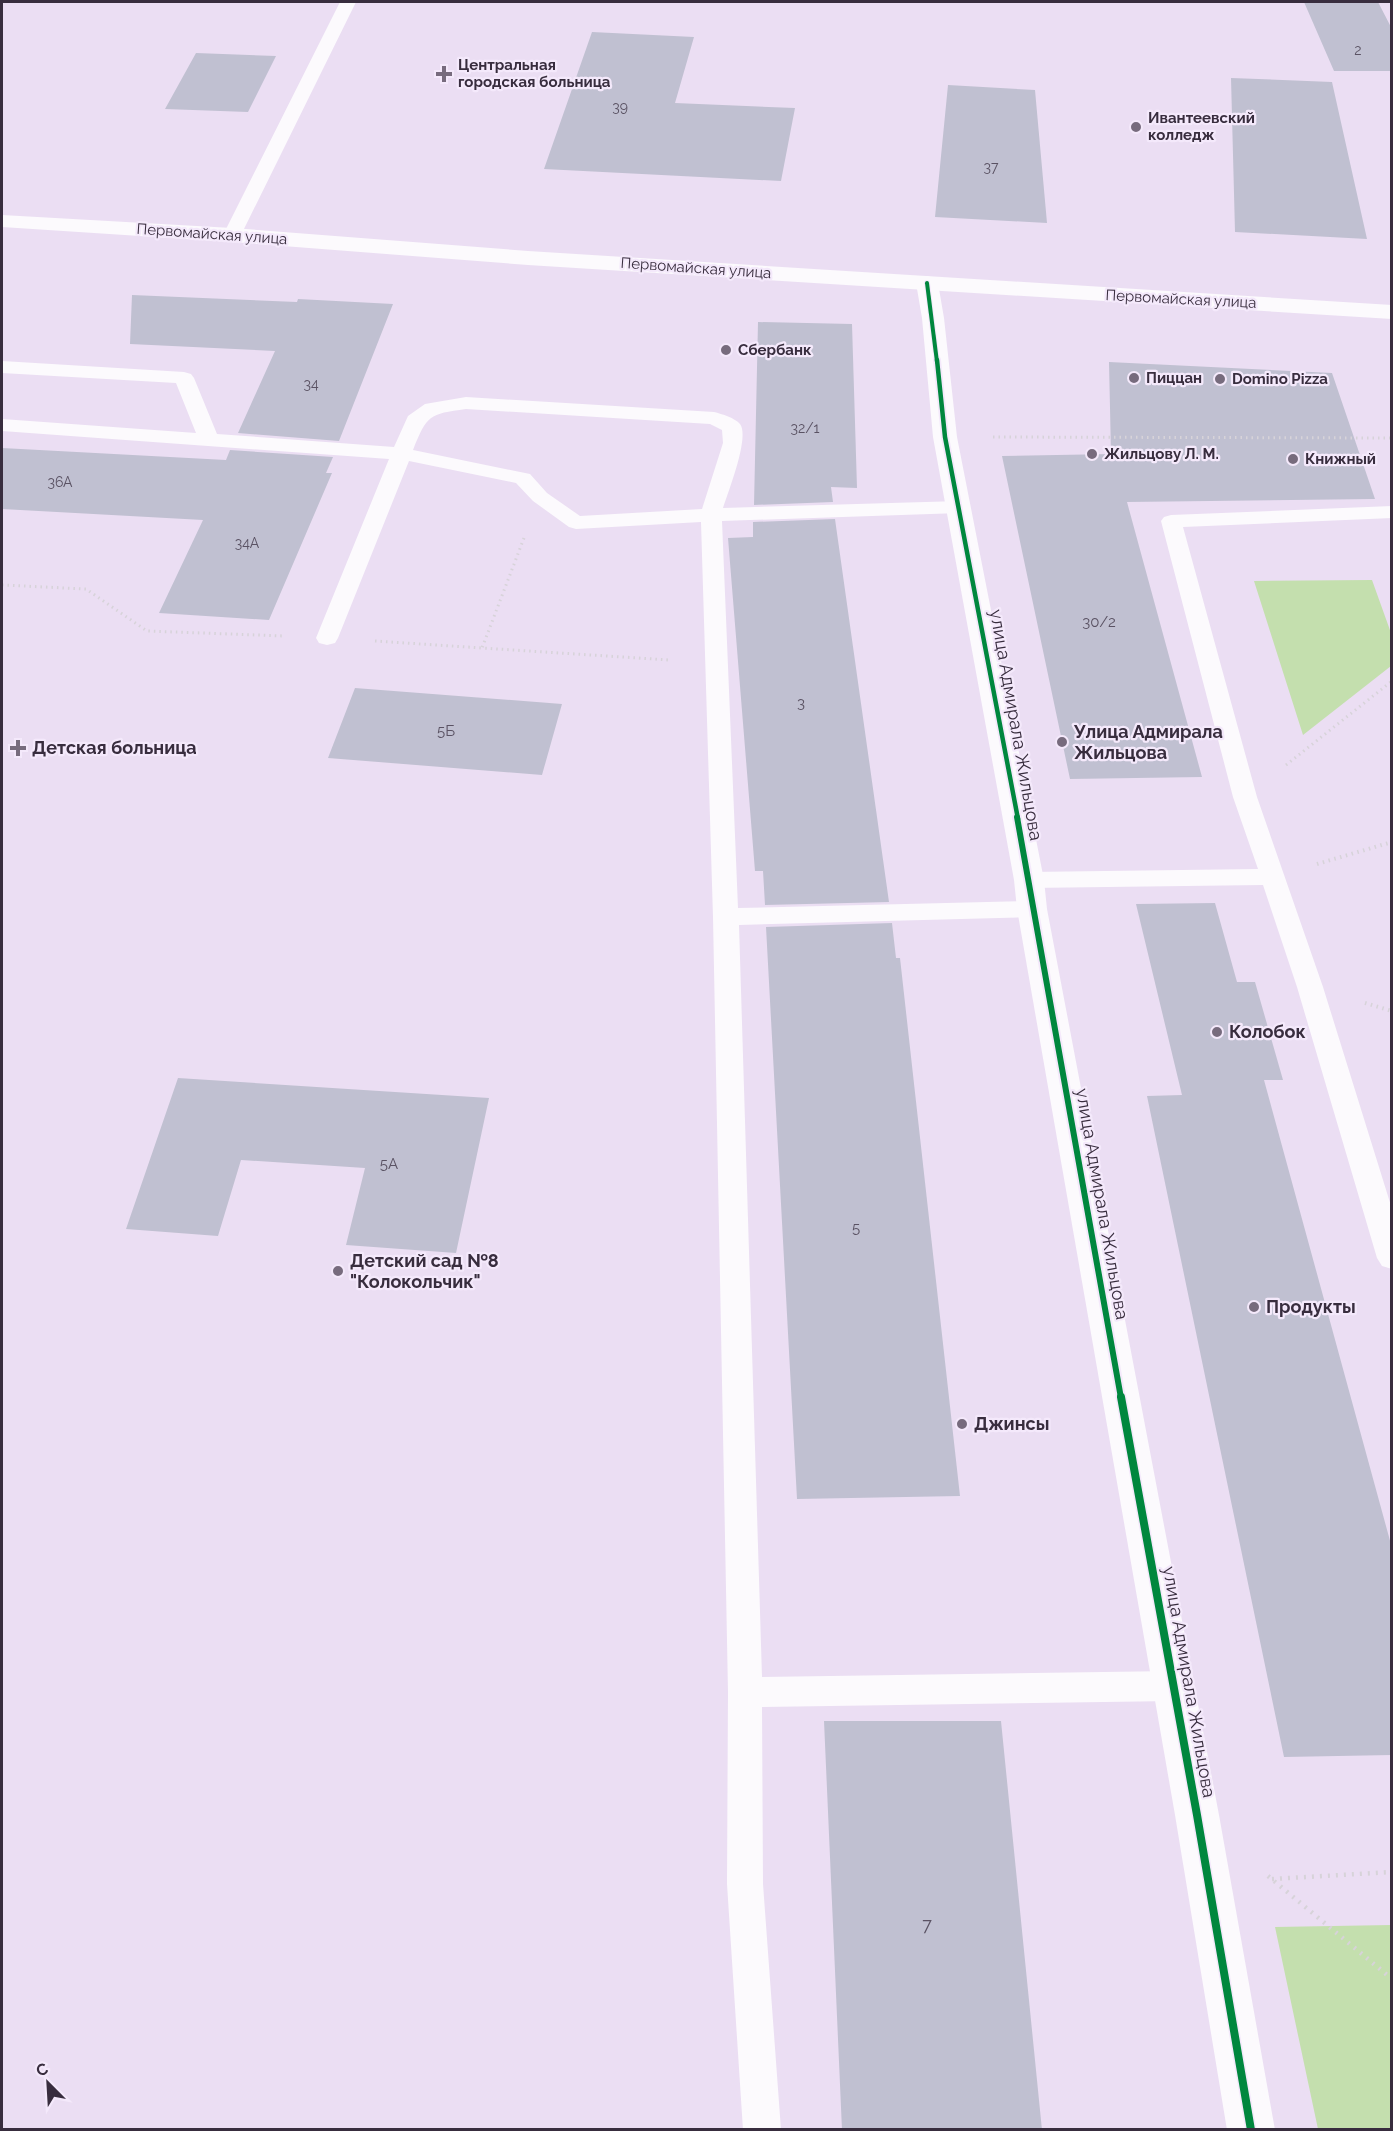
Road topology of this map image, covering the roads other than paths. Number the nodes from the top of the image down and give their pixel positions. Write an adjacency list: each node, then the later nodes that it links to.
1 (348, 2): 3 (lane)
2 (2, 221): 3 (street, Первомайская улица)
3 (232, 235): 4 (street, Первомайская улица)
4 (927, 283): 5 (street, Первомайская улица); 10 (street, улица Адмирала Жильцова)
5 (1392, 312)
6 (2, 367): 8 (lane)
7 (2, 425): 8 (lane)
8 (208, 438): 9 (lane)
9 (404, 454): 12 (lane); 12 (lane); 13 (lane)
10 (960, 507): 12 (lane); 15 (street, улица Адмирала Жильцова)
11 (1392, 512): 14 (lane)
12 (711, 515): 16 (lane)
13 (327, 638)
14 (1273, 877): 15 (lane); 17 (lane)
15 (1031, 894): 16 (lane); 18 (street, улица Адмирала Жильцова)
16 (726, 917): 19 (lane)
17 (1392, 1258)
18 (1174, 1686): 19 (lane); 21 (street, улица Адмирала Жильцова)
19 (745, 1692): 20 (lane)
20 (762, 2130)
21 (1251, 2130)

